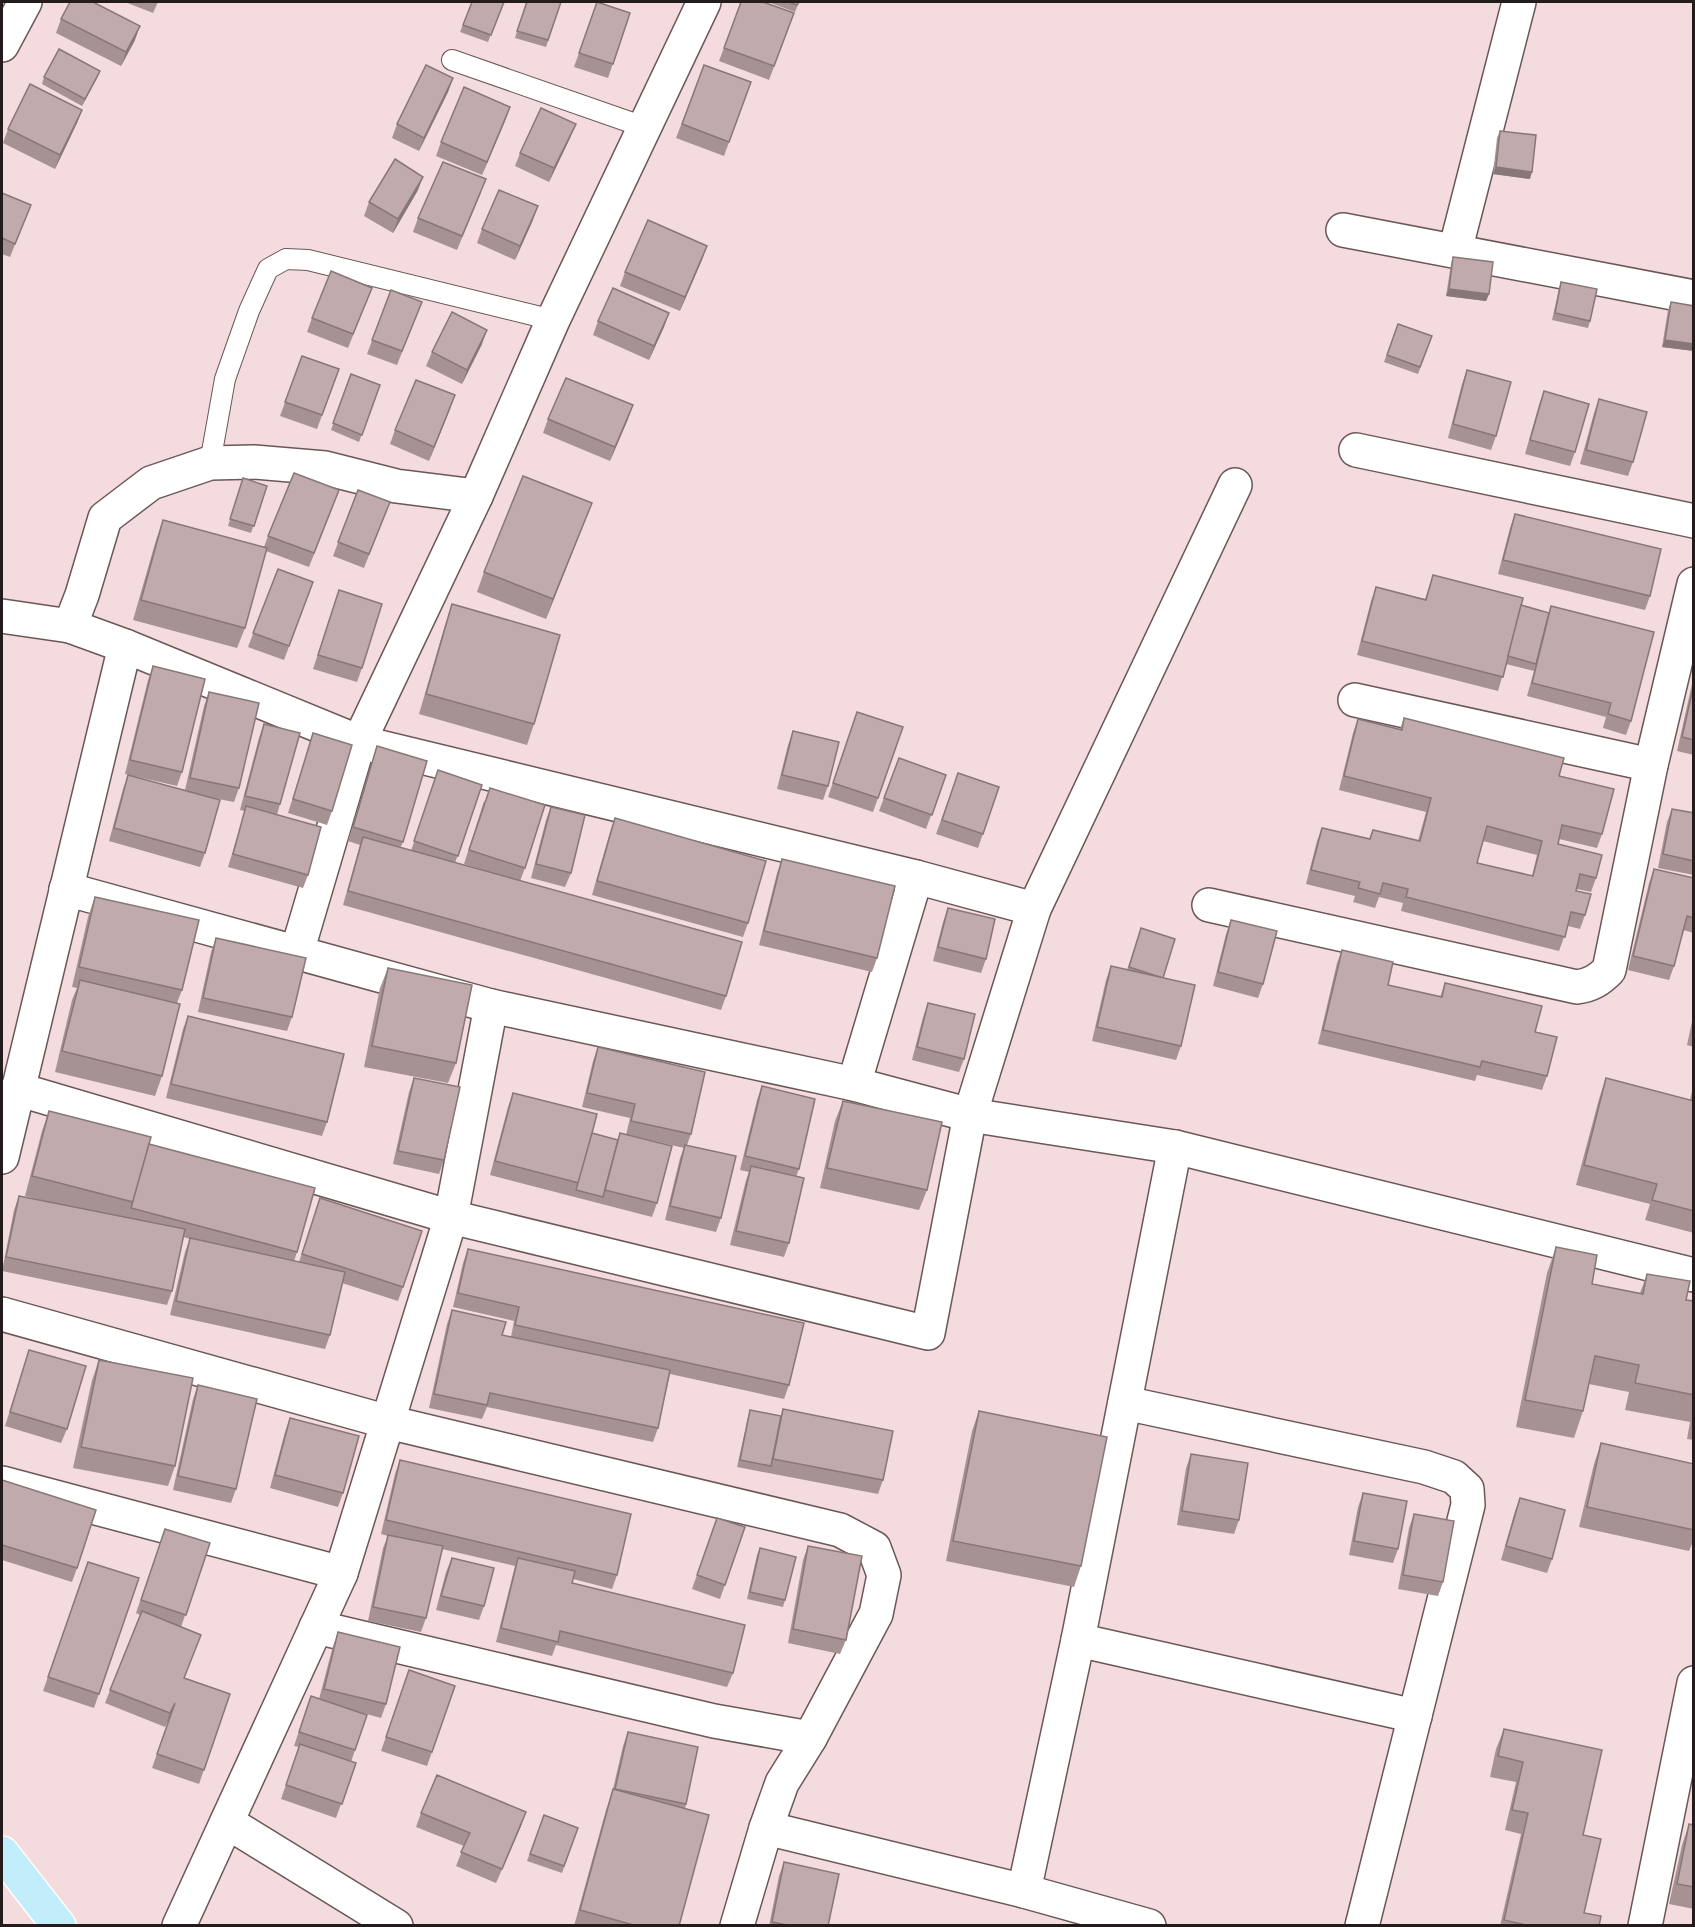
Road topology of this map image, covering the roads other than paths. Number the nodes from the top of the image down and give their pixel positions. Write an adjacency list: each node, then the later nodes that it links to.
1 (25, 2): 4 (street)
2 (704, 2): 6 (street)
3 (1519, 2): 8 (street)
4 (2, 45)
5 (452, 60): 6 (lane)
6 (644, 127): 10 (street)
7 (1343, 230): 8 (street)
8 (1455, 251): 9 (street)
9 (1694, 297)
10 (553, 320): 12 (lane); 14 (street)
11 (1356, 450): 15 (street)
12 (210, 463): 14 (street); 18 (street)
13 (1235, 485): 26 (street)
14 (476, 496): 21 (street)
15 (1694, 521)
16 (1694, 584): 22 (street)
17 (2, 616): 18 (street)
18 (70, 626): 19 (street)
19 (125, 646): 21 (street); 24 (street)
20 (1355, 700): 22 (street)
21 (359, 742): 23 (street); 27 (street)
22 (1652, 765): 25 (street)
23 (916, 877): 26 (street); 29 (street)
24 (66, 889): 27 (street); 30 (street)
25 (1209, 905)
26 (1034, 909): 31 (street)
27 (297, 952): 28 (street)
28 (491, 1006): 29 (street); 34 (street)
29 (854, 1084): 31 (street)
30 (17, 1089): 33 (street); 34 (street)
31 (970, 1115): 32 (street); 34 (street)
32 (1175, 1148): 35 (street); 37 (street)
33 (2, 1157)
34 (451, 1217): 38 (street)
35 (1694, 1275)
36 (2, 1314): 38 (street)
37 (1125, 1403): 42 (street); 44 (street)
38 (388, 1422): 40 (street); 45 (street)
39 (2, 1483): 40 (street)
40 (341, 1573): 41 (street)
41 (316, 1627): 45 (street); 46 (street)
42 (1078, 1640): 44 (street); 49 (street)
43 (1694, 1683): 56 (street)
44 (1415, 1716): 55 (street)
45 (810, 1738): 47 (street)
46 (227, 1822): 51 (street); 52 (street)
47 (766, 1828): 49 (street); 53 (street)
48 (2, 1853): 50 (main road)
49 (1024, 1891): 54 (street)
50 (58, 1926)
51 (179, 1926)
52 (396, 1926)
53 (737, 1926)
54 (1149, 1926)
55 (1362, 1926)
56 (1645, 1926)

